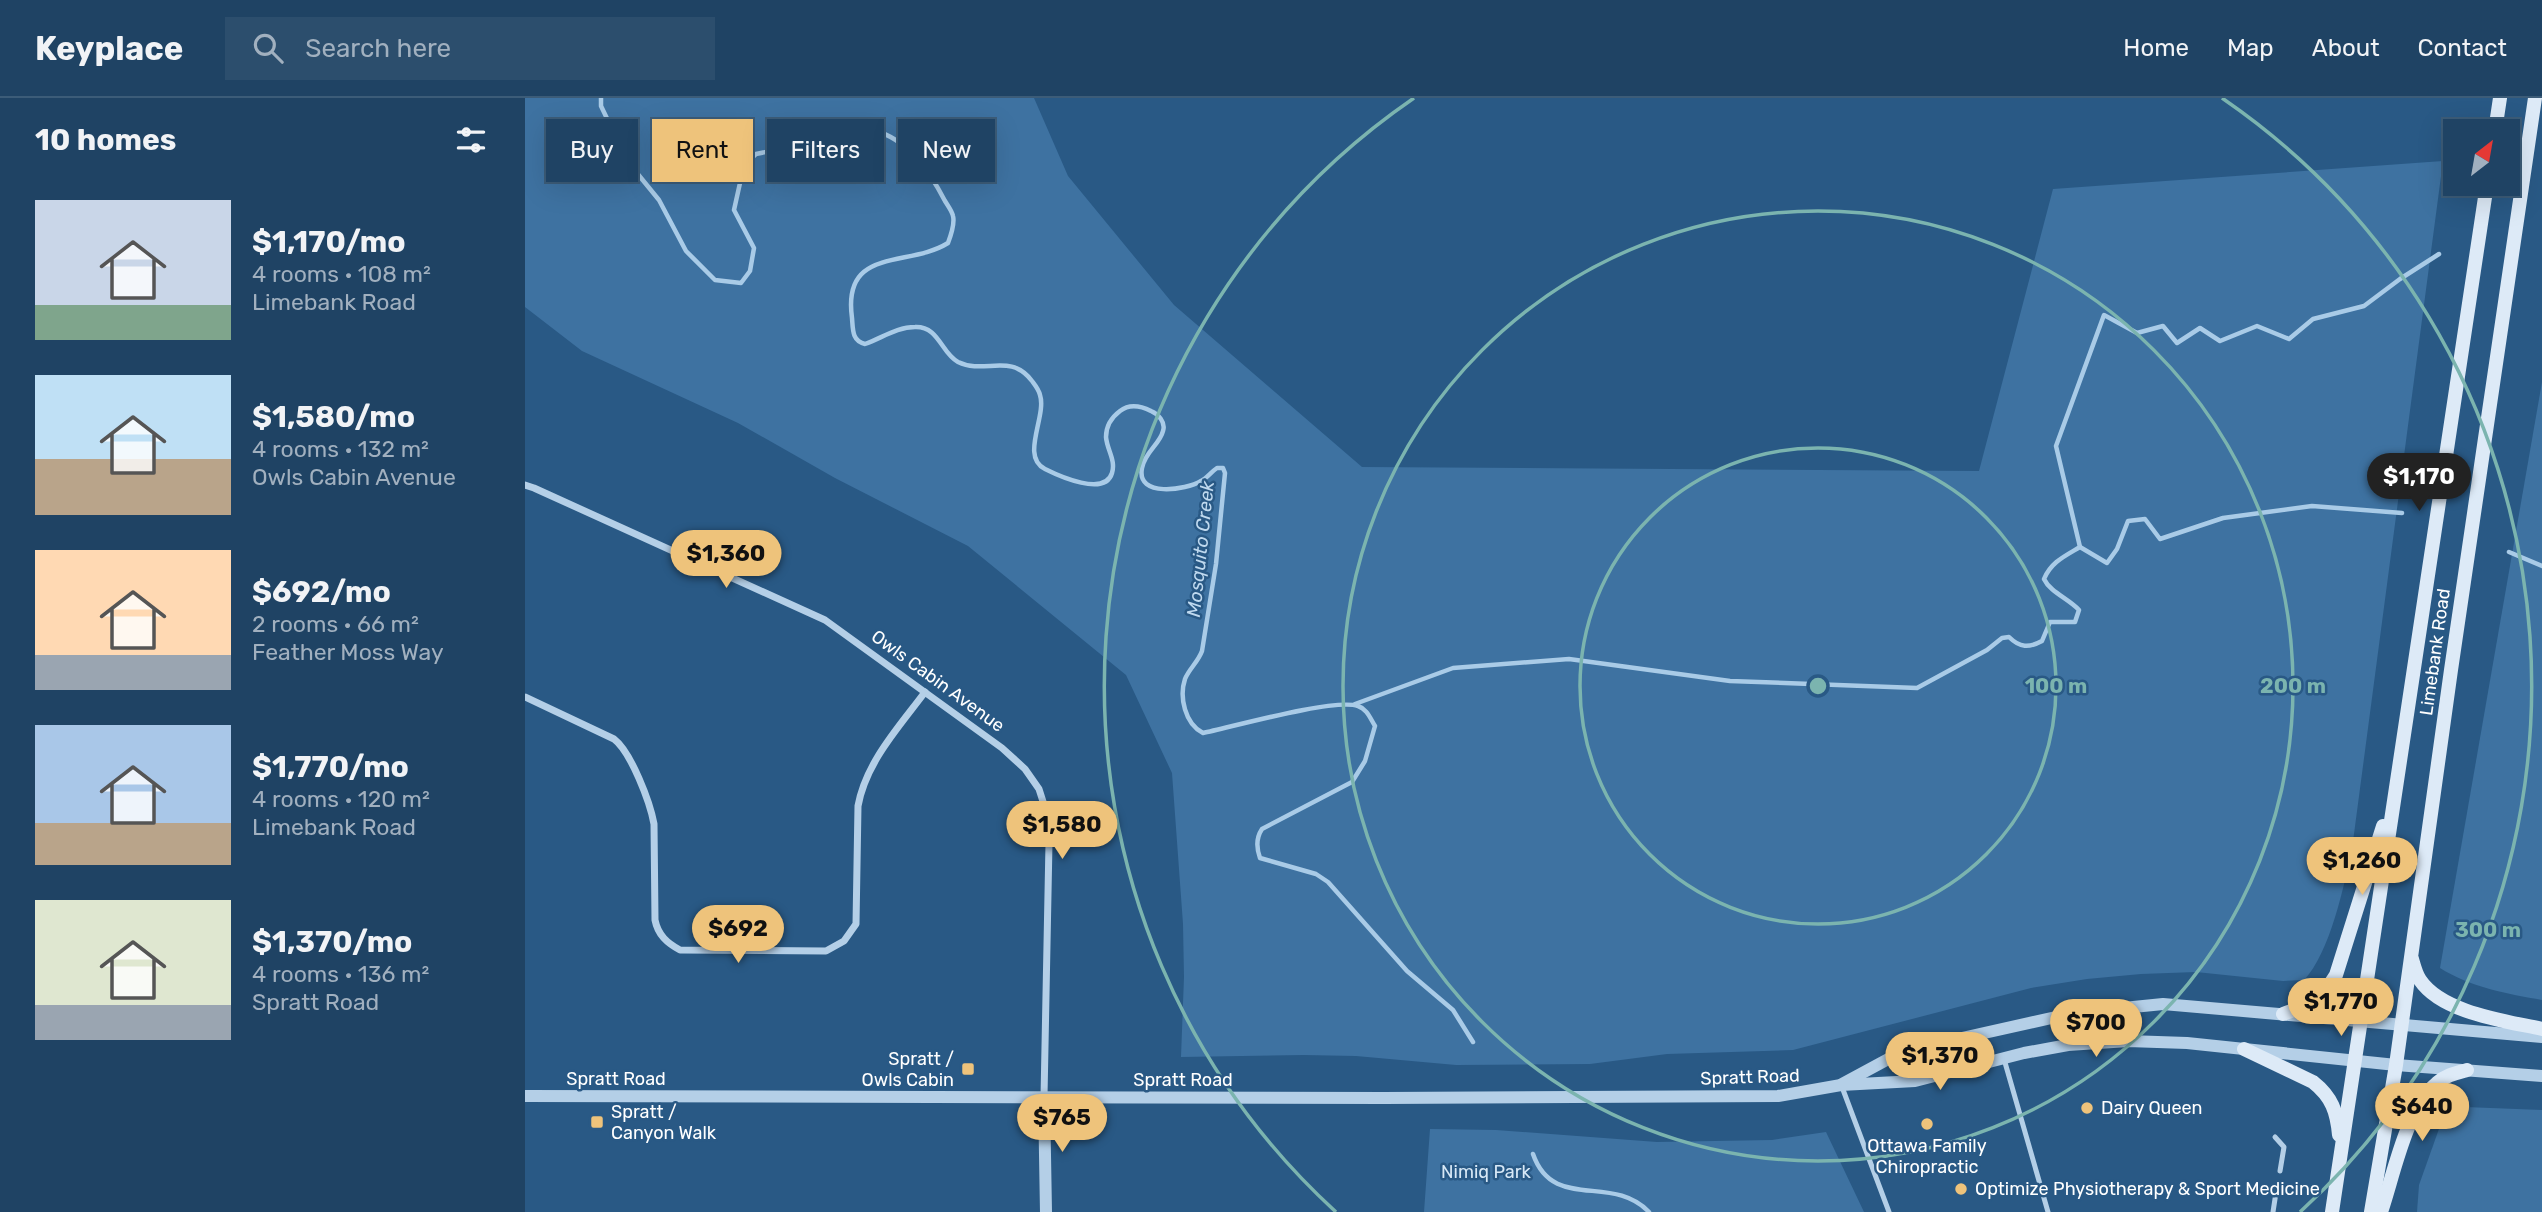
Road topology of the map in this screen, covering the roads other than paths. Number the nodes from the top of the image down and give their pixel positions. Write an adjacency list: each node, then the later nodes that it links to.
1 (2500, 98): 3 (main road)
2 (2535, 98): 9 (main road, Limebank Road)
3 (2497, 119)
4 (2485, 196): 8 (main road, Limebank Road)
5 (525, 485): 6 (street, Owls Cabin Avenue)
6 (925, 692): 7 (street); 23 (street, Owls Cabin Avenue)
7 (525, 698)
8 (2398, 778): 10 (main road); 11 (main road, Limebank Road)
9 (2411, 957): 12 (main road, Limebank Road); 13 (main road)
10 (2283, 1014): 11 (street, Spratt Road); 21 (street, Spratt Road)
11 (2362, 1022): 12 (street, Spratt Road); 17 (main road, Limebank Road)
12 (2402, 1025): 14 (street, Spratt Road); 18 (main road, Limebank Road)
13 (2542, 1029)
14 (2542, 1037)
15 (2244, 1049): 16 (street, Spratt Road); 17 (street, Spratt Road); 25 (main road)
16 (2004, 1059): 21 (street, Spratt Road); 30 (lane)
17 (2355, 1060): 18 (street, Spratt Road); 25 (main road, Limebank Road)
18 (2396, 1065): 19 (street, Spratt Road); 33 (main road, Limebank Road)
19 (2467, 1070): 20 (street, Spratt Road); 34 (main road)
20 (2542, 1076)
21 (1841, 1085): 23 (street, Spratt Road); 29 (lane)
22 (525, 1096): 23 (street, Spratt Road)
23 (1044, 1097): 28 (street)
24 (2275, 1137): 26 (lane)
25 (2341, 1155): 32 (main road, Limebank Road)
26 (2280, 1171)
27 (2277, 1186): 31 (lane)
28 (1046, 1212)
29 (1889, 1212)
30 (2048, 1212)
31 (2273, 1212)
32 (2332, 1212)
33 (2371, 1212)
34 (2381, 1212)

